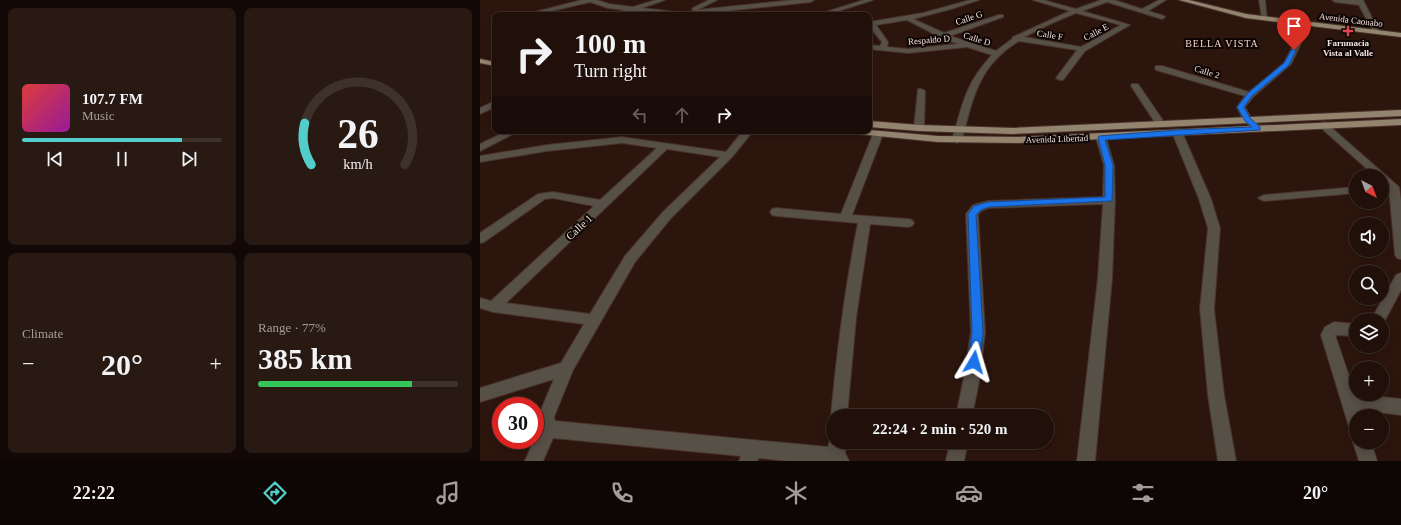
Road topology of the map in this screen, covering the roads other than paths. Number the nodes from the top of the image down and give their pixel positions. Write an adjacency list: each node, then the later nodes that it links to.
1 (590, 0): 16 (street); 19 (street)
2 (662, 0): 16 (street)
3 (714, 0): 22 (street)
4 (759, 0): 15 (street)
5 (870, 0): 24 (street)
6 (976, 0): 27 (street)
7 (1036, 0): 17 (street)
8 (1107, 0): 17 (street); 18 (street)
9 (1162, 0): 18 (street)
10 (1182, 0): 28 (main road, Avenida Caonabo)
11 (1262, 0): 28 (street)
12 (1335, 0): 14 (street)
13 (810, 2): 15 (street)
14 (1361, 2): 32 (street)
15 (746, 7): 23 (street)
16 (633, 9): 20 (street); 21 (street)
17 (1078, 11): 35 (street); 39 (street, Calle E)
18 (1143, 11): 26 (street)
19 (528, 12)
20 (623, 12)
21 (664, 12)
22 (689, 12)
23 (702, 12)
24 (819, 12)
25 (1001, 16): 34 (street, Calle G)
26 (1162, 17)
27 (909, 19): 30 (street); 34 (street, Calle D)
28 (1265, 19): 29 (main road, Avenida Caonabo)
29 (1299, 23): 32 (main road, Avenida Caonabo); 47 (street)
30 (872, 24)
31 (872, 25): 38 (street)
32 (1376, 32): 33 (main road, Avenida Caonabo)
33 (1401, 35)
34 (942, 36): 36 (street, Calle D)
35 (1015, 38): 39 (street, Calle F); 40 (street)
36 (966, 46): 38 (street, Respaldo D); 40 (street, Calle D)
37 (872, 47): 38 (street, Respaldo D)
38 (883, 48)
39 (1082, 49): 44 (street, Calle E)
40 (997, 54): 56 (street)
41 (480, 61): 42 (main road)
42 (492, 63)
43 (1159, 68): 47 (street, Calle 2)
44 (1060, 78)
45 (1135, 86): 52 (street)
46 (921, 90): 54 (street)
47 (1250, 95): 49 (street)
48 (1401, 113): 49 (main road, Avenida Libertad)
49 (1247, 119): 52 (main road, Avenida Libertad); 55 (street)
50 (1401, 122): 53 (main road, Avenida Libertad)
51 (872, 124): 54 (main road, Avenida Libertad)
52 (1161, 125): 56 (main road, Avenida Libertad)
53 (1323, 125): 55 (main road, Avenida Libertad); 68 (street)
54 (919, 128): 56 (main road, Avenida Libertad)
55 (1258, 129): 57 (main road, Avenida Libertad)
56 (960, 130): 63 (street)
57 (1177, 132): 62 (main road, Avenida Libertad); 100 (street)
58 (872, 133): 61 (main road, Avenida Libertad)
59 (508, 134): 65 (street)
60 (746, 134): 66 (street)
61 (878, 134): 63 (main road, Avenida Libertad); 75 (street)
62 (1101, 138): 63 (main road, Avenida Libertad); 72 (street)
63 (957, 140)
64 (665, 146): 66 (street); 67 (street); 73 (street, Calle 1)
65 (480, 148)
66 (728, 155): 83 (street)
67 (480, 159)
68 (1372, 169)
69 (1392, 187): 79 (street)
70 (1349, 191): 71 (street)
71 (1264, 198)
72 (1109, 200): 90 (street); 99 (street)
73 (603, 204): 78 (street); 81 (street, Calle 1)
74 (776, 212): 75 (street)
75 (845, 218): 76 (street)
76 (865, 219): 77 (street); 89 (street)
77 (908, 223)
78 (480, 239)
79 (1401, 255)
80 (1401, 278): 82 (street)
81 (485, 306): 83 (street)
82 (1382, 313)
83 (594, 320): 85 (street)
84 (1349, 329): 87 (street)
85 (566, 368): 86 (street); 92 (street)
86 (480, 395)
87 (1349, 401): 88 (street); 91 (street)
88 (1401, 406)
89 (840, 409)
90 (965, 409)
91 (1351, 409)
92 (548, 429): 96 (street); 97 (street)
93 (958, 449): 98 (street)
94 (1364, 449): 101 (street)
95 (837, 453): 96 (street)
96 (751, 454)
97 (534, 461)
98 (955, 461)
99 (1086, 461)
100 (1227, 461)
101 (1368, 461)

